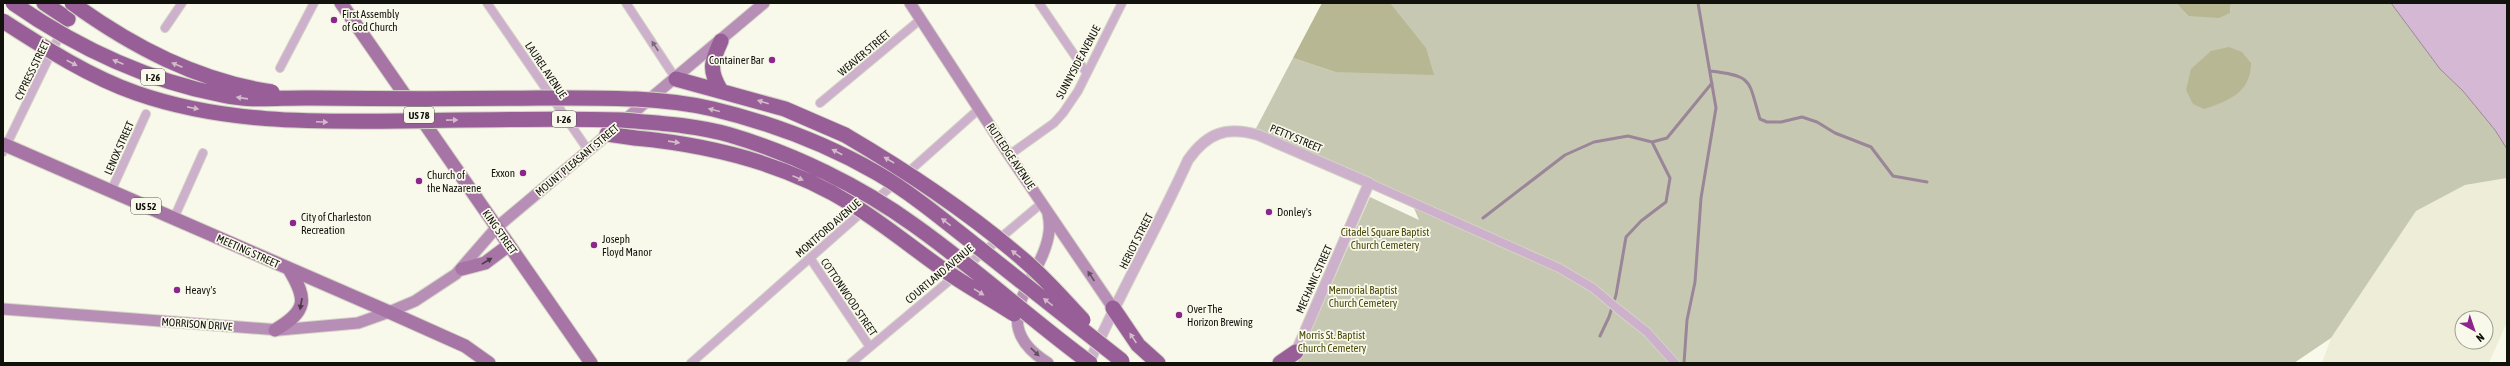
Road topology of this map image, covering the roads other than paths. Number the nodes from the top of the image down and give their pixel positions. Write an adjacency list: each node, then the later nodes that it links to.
1 (13, 3): 22 (highway, I-26, one-way to 1, bridge)
2 (44, 3): 13 (highway)
3 (74, 3): 13 (street, CYPRESS STREET); 22 (highway, one-way to 3, bridge)
4 (182, 3): 16 (street)
5 (314, 3): 18 (street)
6 (341, 3): 37 (main road, KING STREET / US 78)
7 (487, 3): 29 (street, LAUREL AVENUE)
8 (626, 3): 20 (street, one-way to 8)
9 (764, 3): 17 (main road, MOUNT PLEASANT STREET)
10 (910, 3): 14 (main road, RUTLEDGE AVENUE)
11 (1039, 3): 19 (street)
12 (1122, 3): 19 (street, SUNNYSIDE AVENUE)
13 (68, 19): 28 (street, CYPRESS STREET)
14 (921, 19): 23 (street, WEAVER STREET); 24 (main road, RUTLEDGE AVENUE)
15 (3, 21): 48 (highway, I-26, one-way to 48, bridge)
16 (165, 28)
17 (721, 41): 20 (main road, MOUNT PLEASANT STREET); 21 (highway)
18 (280, 68)
19 (1086, 72): 31 (street, SUNNYSIDE AVENUE)
20 (676, 79): 21 (highway); 26 (main road, MOUNT PLEASANT STREET)
21 (720, 90): 49 (highway, one-way to 21, bridge)
22 (309, 98): 49 (highway, I-26, one-way to 22, bridge)
23 (820, 103)
24 (979, 109): 31 (main road, RUTLEDGE AVENUE); 39 (street, MONTFORD AVENUE)
25 (146, 114): 33 (street, LENOX STREET)
26 (607, 134): 29 (main road, MOUNT PLEASANT STREET); 48 (highway, one-way to 48, bridge)
27 (1212, 136): 32 (street, PETTY STREET); 42 (street, HERIOT STREET)
28 (4, 147): 33 (main road, MEETING STREET / US 52)
29 (588, 150): 37 (main road, MOUNT PLEASANT STREET)
30 (203, 152): 36 (street)
31 (1009, 155): 34 (main road, RUTLEDGE AVENUE)
32 (1369, 183): 47 (street, MECHANIC STREET); 57 (street)
33 (111, 191): 36 (main road, MEETING STREET / US 52)
34 (1042, 203): 35 (main road, RUTLEDGE AVENUE); 46 (street, COURTLAND AVENUE)
35 (1048, 213): 42 (main road, RUTLEDGE AVENUE, one-way to 35); 54 (main road, one-way to 54)
36 (174, 218): 40 (main road, MEETING STREET / US 52)
37 (496, 228): 38 (main road, KING STREET / US 78); 41 (main road, MOUNT PLEASANT STREET)
38 (509, 246): 41 (main road, one-way to 38); 51 (main road, KING STREET / US 78)
39 (810, 258): 46 (street, COTTONWOOD STREET); 52 (street, MONTFORD AVENUE)
40 (289, 269): 44 (main road, MEETING STREET / US 52); 45 (main road, one-way to 45)
41 (462, 269): 44 (main road, MOUNT PLEASANT STREET)
42 (1113, 308): 48 (street, HERIOT STREET); 55 (highway, one-way to 42)
43 (3, 309): 45 (main road, MORRISON DRIVE)
44 (389, 312): 45 (main road, MORRISON DRIVE); 50 (main road, MEETING STREET / US 52)
45 (275, 330)
46 (870, 347): 53 (street, COURTLAND AVENUE)
47 (1293, 357): 56 (highway)
48 (1086, 360)
49 (1124, 362)
50 (489, 363)
51 (591, 363)
52 (691, 363)
53 (850, 363)
54 (1048, 363)
55 (1158, 363)
56 (1280, 363)
57 (1675, 363)

